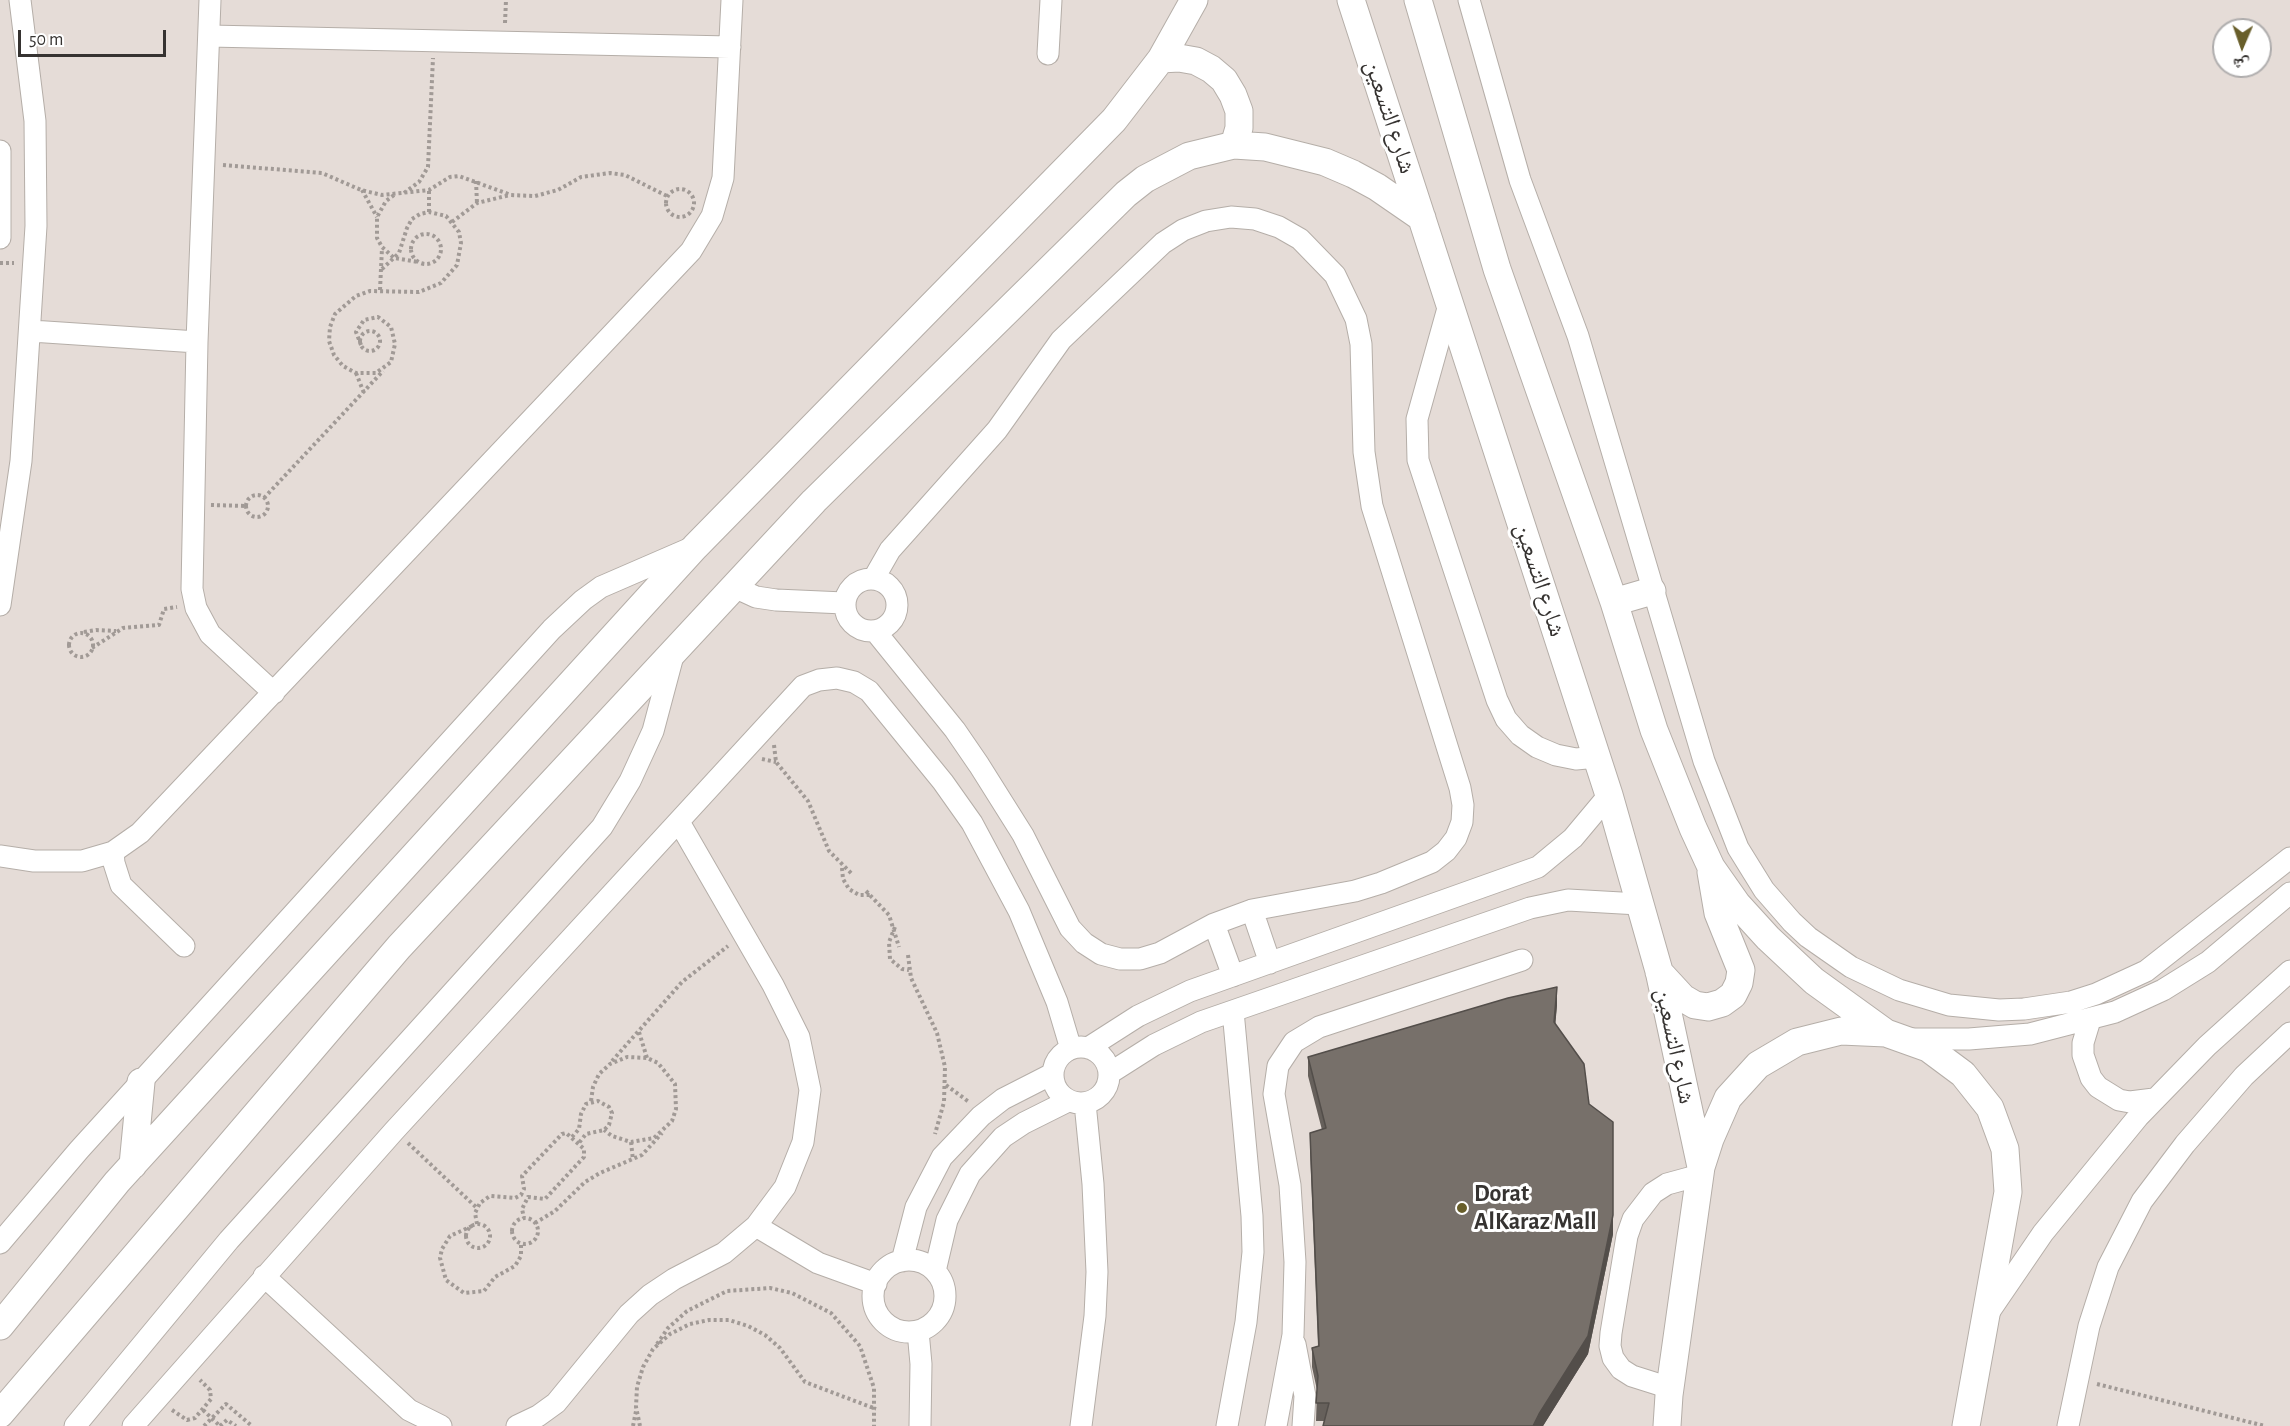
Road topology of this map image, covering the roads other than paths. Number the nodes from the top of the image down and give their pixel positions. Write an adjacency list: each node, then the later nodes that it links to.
1 (20, 0): 18 (street)
2 (210, 0): 9 (street)
3 (732, 0): 10 (street)
4 (1051, 0): 11 (street)
5 (1194, 0): 12 (main road)
6 (1351, 0): 15 (main road, شارع التسعين)
7 (1418, 0): 24 (main road)
8 (1468, 0): 23 (street)
9 (209, 36): 10 (street); 19 (street)
10 (730, 47): 29 (street)
11 (1048, 54)
12 (1161, 59): 13 (main road); 20 (main road)
13 (1234, 145): 15 (main road); 22 (main road)
14 (0, 151): 16 (street)
15 (1422, 218): 17 (main road, شارع التسعين)
16 (0, 238)
17 (1450, 302): 30 (main road, شارع التسعين); 30 (street)
18 (31, 331): 19 (street); 26 (street)
19 (197, 342): 29 (street)
20 (695, 547): 54 (street); 57 (main road)
21 (874, 578): 25 (street); 27 (street); 39 (street)
22 (732, 586): 25 (street); 28 (main road)
23 (1652, 591): 24 (main road); 35 (street)
24 (1614, 602): 36 (main road)
25 (844, 603): 27 (street)
26 (0, 605)
27 (875, 631): 40 (street)
28 (674, 652): 71 (main road); 72 (street)
29 (274, 693): 33 (street)
30 (1597, 758): 31 (main road, شارع التسعين)
31 (1609, 795): 38 (main road, شارع التسعين); 43 (street)
32 (679, 822): 51 (street); 59 (street); 63 (street)
33 (113, 852): 34 (street); 41 (street)
34 (0, 856)
35 (2290, 858)
36 (1711, 867): 44 (main road); 50 (main road)
37 (2290, 893): 48 (street)
38 (1639, 904): 44 (main road, شارع التسعين); 47 (street)
39 (1252, 910): 40 (street); 43 (street)
40 (1214, 924): 46 (street)
41 (184, 946)
42 (1522, 960): 68 (street)
43 (1270, 963): 46 (street)
44 (1659, 971): 58 (main road, شارع التسعين)
45 (2290, 971): 55 (street)
46 (1233, 976): 51 (street)
47 (1233, 1011): 52 (street); 78 (street)
48 (2090, 1020): 50 (street); 55 (street)
49 (2290, 1033): 84 (street)
50 (1896, 1036): 58 (main road); 65 (main road)
51 (1079, 1048): 52 (street); 53 (street)
52 (1110, 1073): 56 (street)
53 (1052, 1074): 56 (street); 61 (street)
54 (141, 1082): 57 (main road); 60 (street)
55 (2154, 1099): 65 (street)
56 (1076, 1102): 62 (street); 77 (street)
57 (133, 1165): 66 (main road)
58 (1700, 1171): 69 (main road); 69 (street)
59 (756, 1226): 64 (street); 75 (street)
60 (0, 1243)
61 (902, 1261): 62 (street); 64 (street)
62 (935, 1271): 67 (street)
63 (264, 1276): 73 (street); 74 (street)
64 (876, 1284): 67 (street)
65 (1987, 1315): 70 (main road)
66 (0, 1326)
67 (918, 1331): 76 (street)
68 (1293, 1335): 79 (street); 80 (street)
69 (1669, 1392): 81 (main road); 82 (main road)
70 (1972, 1413): 83 (main road)
71 (0, 1414)
72 (75, 1426)
73 (133, 1426)
74 (441, 1426)
75 (517, 1426)
76 (920, 1426)
77 (1081, 1426)
78 (1227, 1426)
79 (1276, 1426)
80 (1303, 1426)
81 (1646, 1426)
82 (1667, 1426)
83 (1965, 1426)
84 (2068, 1426)

